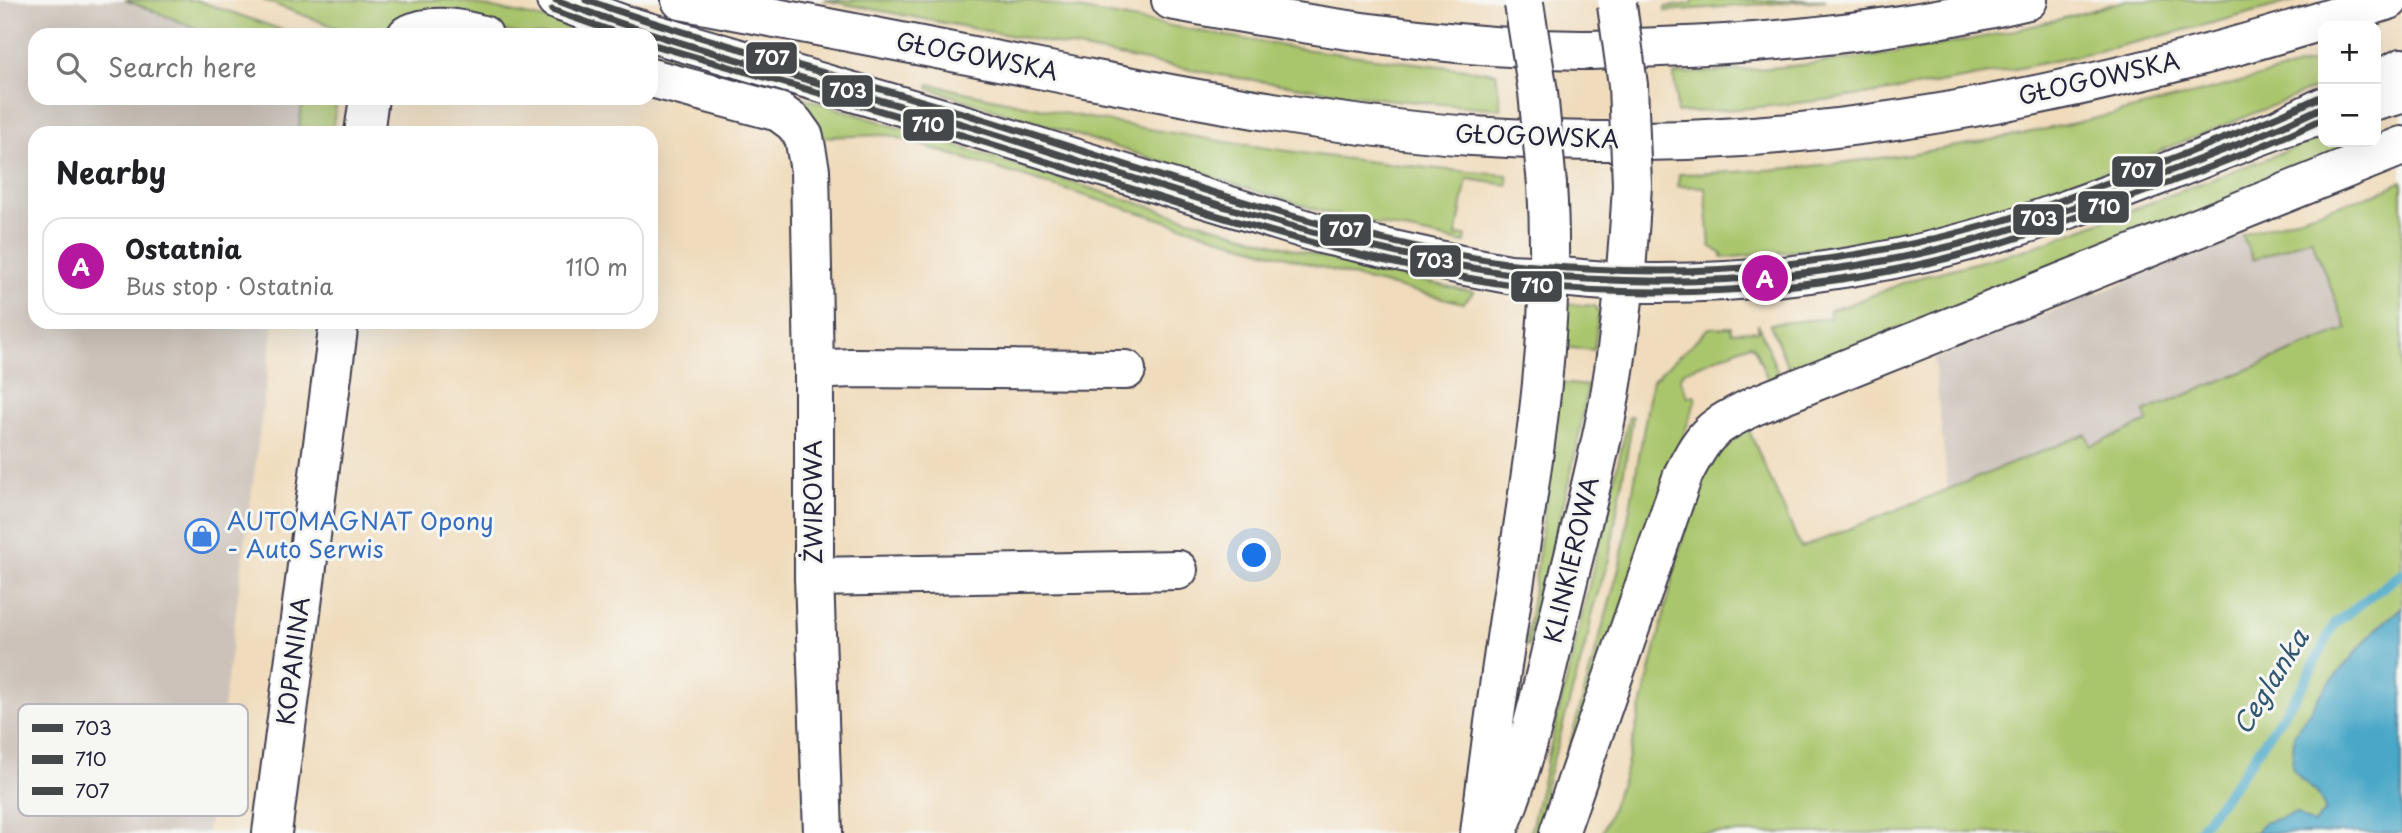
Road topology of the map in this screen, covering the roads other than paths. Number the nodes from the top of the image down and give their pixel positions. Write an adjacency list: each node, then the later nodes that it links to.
1 (556, 0): 10 (street)
2 (681, 0): 5 (street, GŁOGOWSKA)
3 (1171, 0): 4 (street)
4 (2028, 0)
5 (2389, 0)
6 (1523, 2): 23 (street, KLINKIEROWA, bridge)
7 (1617, 3): 24 (street, KLINKIEROWA, bridge)
8 (429, 28): 9 (street)
9 (454, 28)
10 (634, 28)
11 (658, 35): 23 (street)
12 (2402, 68): 13 (street)
13 (2381, 78)
14 (658, 80): 26 (street, ŻWIROWA)
15 (2402, 94): 16 (street)
16 (2381, 100)
17 (368, 105): 20 (street)
18 (2318, 109): 21 (street)
19 (2318, 117): 21 (street)
20 (365, 126)
21 (2282, 127): 24 (street)
22 (2402, 146): 34 (street)
23 (1550, 276): 24 (street); 32 (street, KLINKIEROWA)
24 (1624, 283): 33 (street, KLINKIEROWA)
25 (338, 329): 30 (street, KOPANINA)
26 (814, 370): 27 (street); 29 (street, ŻWIROWA)
27 (1126, 370)
28 (1178, 570): 29 (street)
29 (814, 577): 31 (street, ŻWIROWA)
30 (272, 833)
31 (823, 833)
32 (1480, 833)
33 (1497, 833)
34 (1559, 833)

